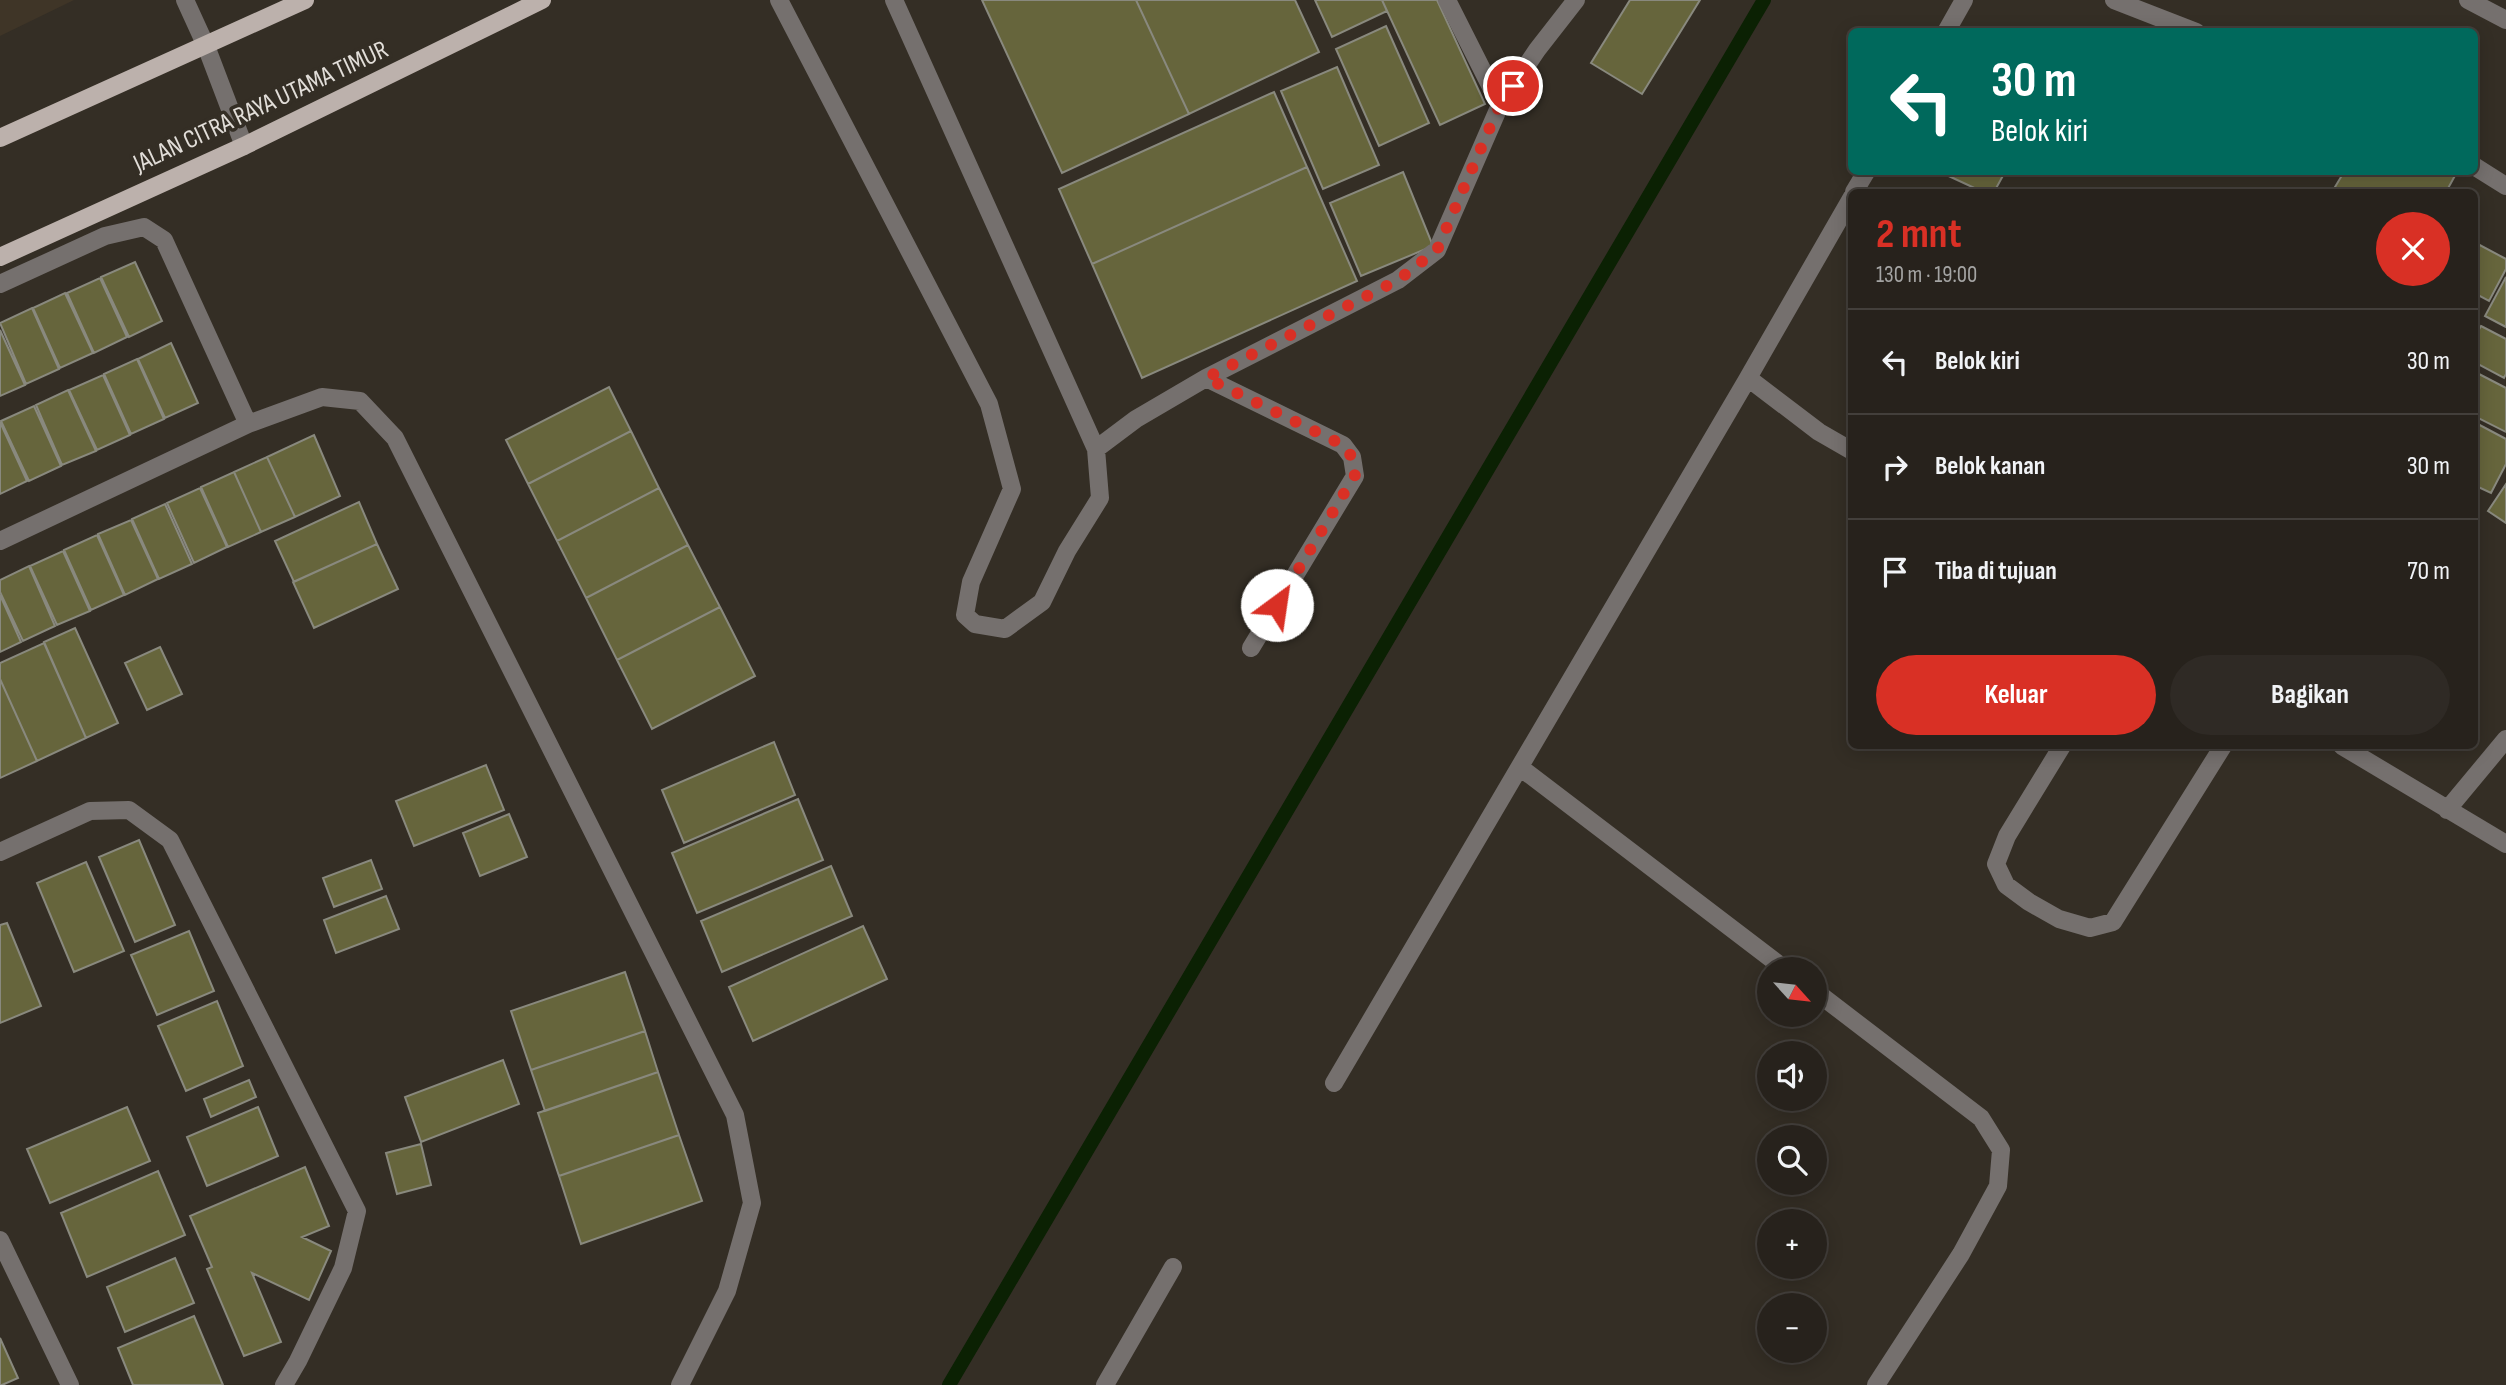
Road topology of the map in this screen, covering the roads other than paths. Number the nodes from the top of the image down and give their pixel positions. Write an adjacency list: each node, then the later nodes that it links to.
1 (186, 0): 14 (street)
2 (304, 0): 14 (main road)
3 (542, 0): 17 (main road, JALAN CITRA RAYA UTAMA TIMUR)
4 (779, 0): 26 (street)
5 (894, 0): 26 (street)
6 (1447, 0): 15 (street)
7 (1576, 0): 15 (street)
8 (1964, 0): 12 (street)
9 (2113, 0): 13 (street)
10 (2468, 0): 11 (street)
11 (2506, 20)
12 (1948, 28)
13 (2186, 28)
14 (206, 46): 16 (main road); 17 (street)
15 (1500, 104): 23 (street)
16 (0, 138)
17 (244, 146): 21 (main road, JALAN CITRA RAYA UTAMA TIMUR)
18 (2478, 168): 19 (street)
19 (2506, 186)
20 (1848, 204): 24 (street)
21 (0, 257)
22 (0, 284): 25 (street)
23 (1206, 378): 26 (street); 29 (street)
24 (1748, 378): 27 (street); 34 (street)
25 (248, 424): 28 (street); 45 (street)
26 (1096, 449)
27 (1848, 449)
28 (0, 541)
29 (1251, 648)
30 (2506, 739): 35 (street)
31 (2060, 749): 32 (street)
32 (2221, 749)
33 (2347, 749): 35 (street)
34 (1521, 768): 38 (street); 40 (street)
35 (2447, 810): 36 (street)
36 (2506, 844)
37 (0, 852): 44 (street)
38 (1769, 957)
39 (1827, 1000): 47 (street)
40 (1334, 1083)
41 (0, 1240): 43 (street)
42 (1173, 1267): 46 (street)
43 (70, 1385)
44 (284, 1385)
45 (681, 1385)
46 (1105, 1385)
47 (1876, 1385)

